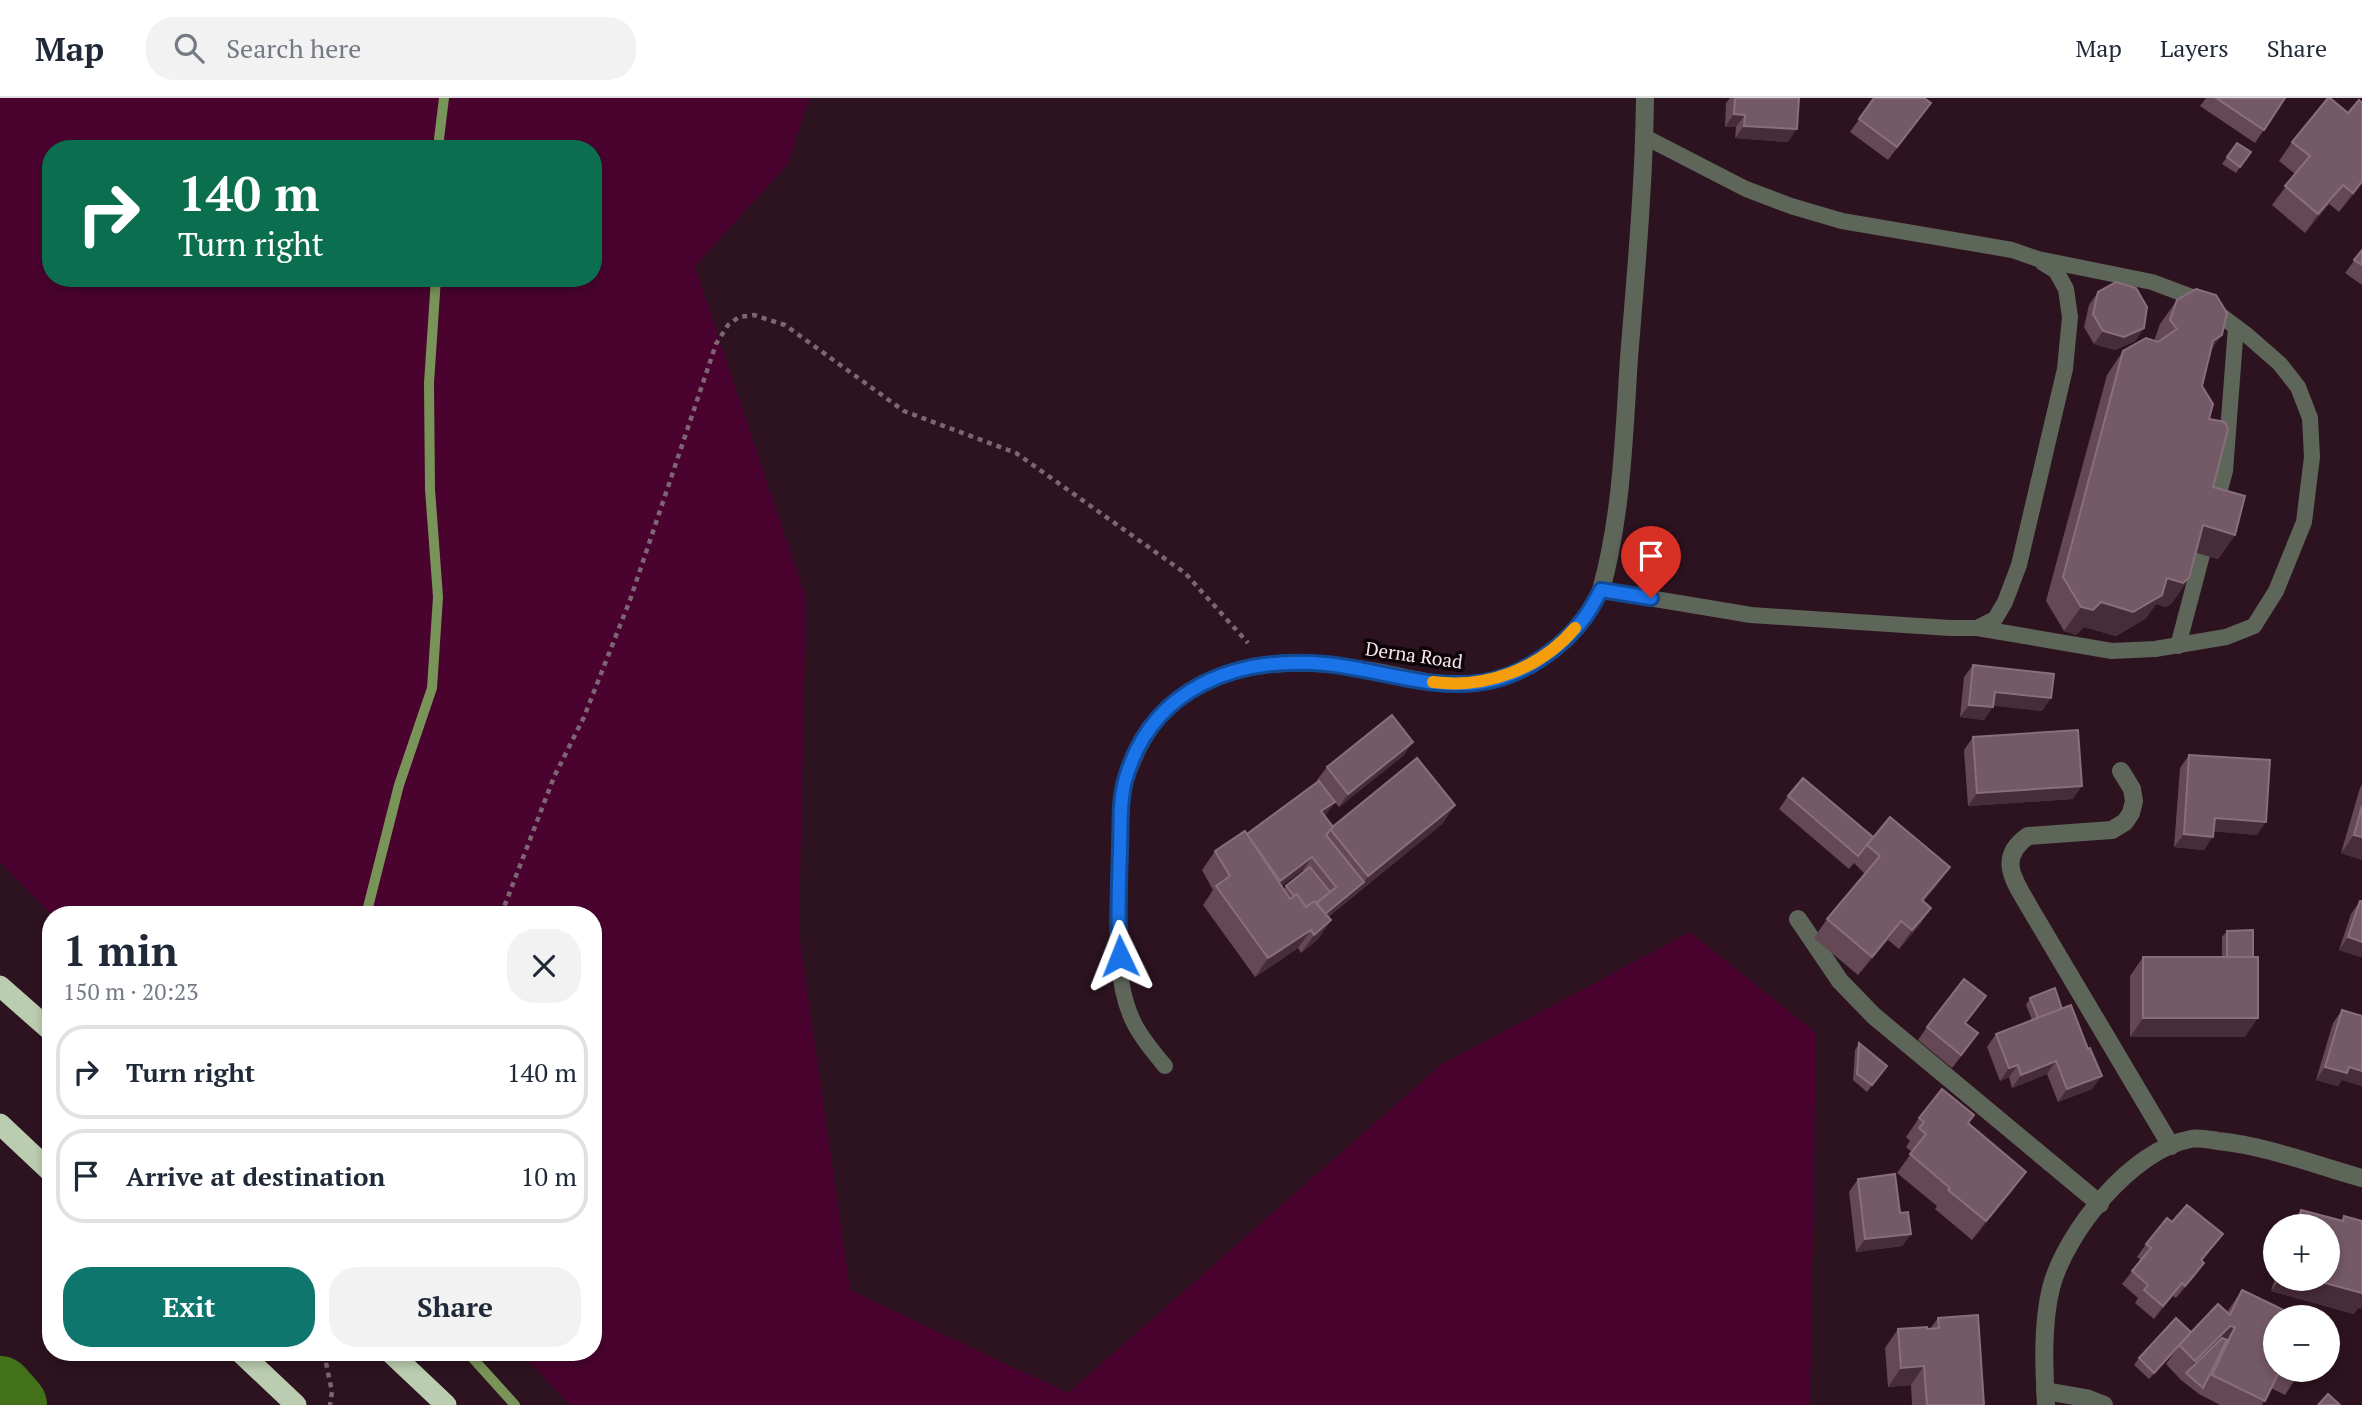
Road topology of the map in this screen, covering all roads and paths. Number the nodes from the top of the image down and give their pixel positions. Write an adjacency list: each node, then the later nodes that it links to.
1 (1645, 98): 2 (street, Derna Road)
2 (1645, 138): 3 (lane); 5 (street, Derna Road)
3 (2038, 259): 4 (lane); 6 (lane)
4 (2236, 327): 7 (lane); 7 (lane)
5 (1601, 590): 6 (lane); 8 (lane, Derna Road)
6 (1977, 628): 7 (lane)
7 (2178, 646)
8 (1264, 664): 10 (path); 14 (lane, Derna Road)
9 (2122, 771): 16 (street)
10 (504, 906)
11 (1798, 919): 19 (street)
12 (0, 986): 13 (highway)
13 (42, 1023)
14 (1165, 1066)
15 (0, 1124): 17 (highway)
16 (2171, 1146): 18 (street); 19 (street)
17 (42, 1164)
18 (2362, 1178)
19 (2100, 1203): 23 (street)
20 (249, 1361): 24 (highway)
21 (326, 1361): 25 (path)
22 (399, 1361): 26 (highway)
23 (2045, 1398): 27 (street)
24 (296, 1405)
25 (330, 1405)
26 (446, 1405)
27 (2104, 1405)

